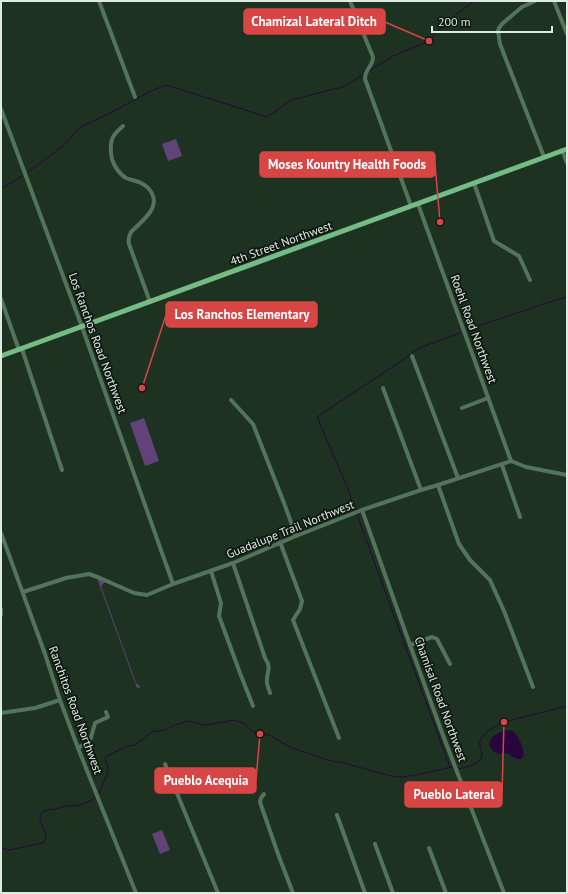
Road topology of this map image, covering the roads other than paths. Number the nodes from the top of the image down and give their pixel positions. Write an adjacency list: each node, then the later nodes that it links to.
1 (99, 1): 8 (street)
2 (350, 1): 16 (street)
3 (519, 1): 6 (street)
4 (535, 1): 6 (street)
5 (554, 1): 7 (street)
6 (522, 7): 12 (street)
7 (567, 34)
8 (135, 97)
9 (1, 109): 20 (street, Los Ranchos Road Northwest)
10 (123, 126): 19 (street)
11 (565, 150): 12 (main road, 4th Street Northwest); 13 (street)
12 (544, 157): 14 (main road, 4th Street Northwest)
13 (567, 163)
14 (474, 183): 15 (main road, 4th Street Northwest); 17 (street)
15 (418, 204): 16 (main road, 4th Street Northwest); 25 (street, Roehl Road Northwest)
16 (411, 206): 19 (main road, 4th Street Northwest)
17 (530, 280)
18 (1, 299): 21 (street)
19 (150, 302): 20 (main road, 4th Street Northwest)
20 (82, 326): 21 (main road, 4th Street Northwest); 42 (street, Los Ranchos Road Northwest)
21 (21, 349): 22 (main road, 4th Street Northwest); 30 (street)
22 (1, 356)
23 (412, 356): 32 (street)
24 (383, 388): 34 (street)
25 (488, 398): 27 (street); 28 (street, Roehl Road Northwest)
26 (232, 400): 38 (street)
27 (462, 408)
28 (510, 461): 29 (street, Guadalupe Trail Northwest); 31 (street)
29 (502, 464): 32 (street, Guadalupe Trail Northwest); 36 (street)
30 (62, 470)
31 (567, 475)
32 (458, 478): 33 (street, Guadalupe Trail Northwest)
33 (438, 485): 34 (street, Guadalupe Trail Northwest); 48 (street)
34 (421, 490): 35 (street, Guadalupe Trail Northwest)
35 (362, 510): 38 (street, Guadalupe Trail Northwest); 46 (street, Chamisal Road Northwest)
36 (520, 517)
37 (1, 533): 43 (street, Ranchitos Road Northwest)
38 (296, 536): 39 (street, Guadalupe Trail Northwest)
39 (280, 542): 40 (street, Guadalupe Trail Northwest); 54 (street)
40 (233, 563): 41 (street, Guadalupe Trail Northwest); 49 (street)
41 (211, 571): 42 (street, Guadalupe Trail Northwest); 51 (street)
42 (173, 584): 43 (street, Guadalupe Trail Northwest)
43 (23, 592): 50 (street, Ranchitos Road Northwest)
44 (1, 609): 45 (street)
45 (1, 615)
46 (410, 645): 47 (street); 67 (street, Chamisal Road Northwest)
47 (450, 664)
48 (533, 687)
49 (270, 693)
50 (60, 700): 53 (street); 55 (street, Ranchitos Road Northwest)
51 (253, 706)
52 (106, 712): 55 (street)
53 (1, 713)
54 (339, 738)
55 (78, 748): 61 (street, Ranchitos Road Northwest)
56 (164, 764): 62 (street)
57 (264, 794): 63 (street)
58 (337, 815): 64 (street)
59 (375, 844): 65 (street)
60 (429, 848): 66 (street)
61 (136, 893)
62 (218, 893)
63 (293, 893)
64 (366, 893)
65 (393, 893)
66 (446, 893)
67 (504, 893)

